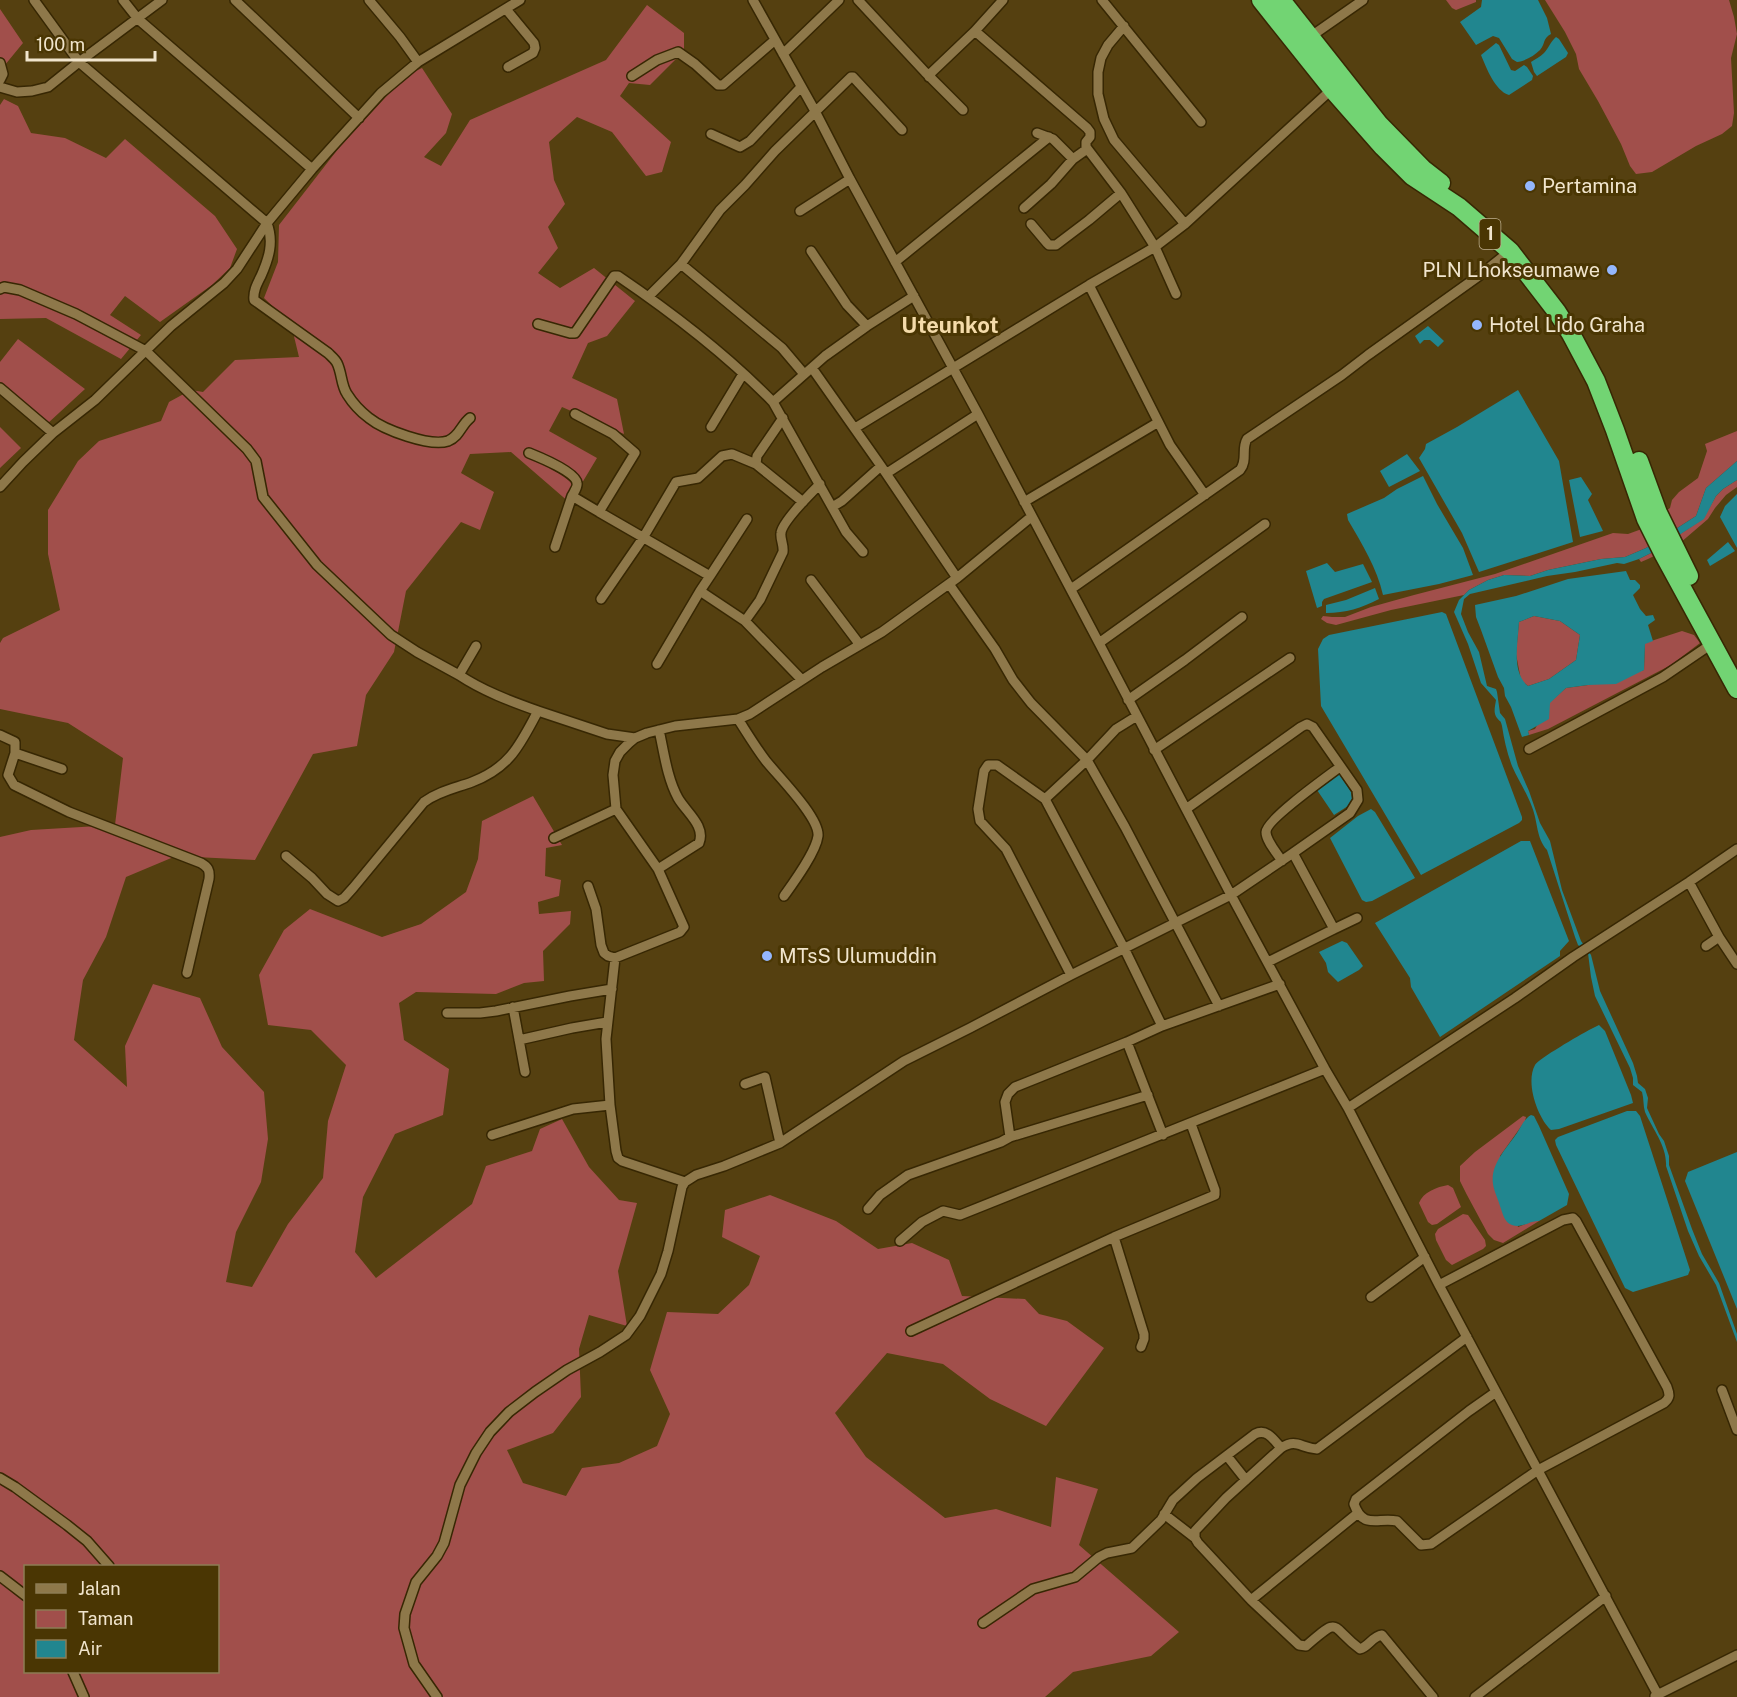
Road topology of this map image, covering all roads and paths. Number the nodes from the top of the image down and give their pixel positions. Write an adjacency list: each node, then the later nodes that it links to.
1 (34, 0): 22 (street)
2 (123, 0): 16 (street)
3 (162, 0): 16 (street)
4 (235, 0): 34 (street)
5 (369, 0): 23 (street)
6 (520, 0): 15 (street)
7 (753, 0): 20 (street)
8 (839, 0): 21 (street)
9 (858, 0): 27 (street)
10 (1003, 0): 18 (street)
11 (1102, 0): 17 (street)
12 (1262, 0): 31 (highway, 1)
13 (1281, 0): 19 (highway, 1)
14 (1363, 0): 19 (street)
15 (506, 9): 23 (street); 25 (street)
16 (138, 19): 22 (street); 42 (street)
17 (1124, 26): 35 (street); 49 (street)
18 (975, 31): 27 (street); 40 (street)
19 (1310, 37): 74 (highway, 1)
20 (775, 40): 21 (street); 26 (street)
21 (783, 54): 30 (street)
22 (79, 62): 29 (street); 47 (street)
23 (418, 62): 34 (street)
24 (0, 63): 28 (street)
25 (508, 67)
26 (632, 76)
27 (929, 77): 32 (street)
28 (0, 80)
29 (0, 87)
30 (801, 87): 33 (street); 38 (street)
31 (1332, 89): 49 (street); 52 (highway, 1)
32 (963, 110)
33 (815, 111): 36 (street); 43 (street); 54 (street)
34 (359, 118): 42 (street)
35 (1202, 122)
36 (902, 130)
37 (1037, 133): 39 (street)
38 (711, 134)
39 (1049, 138): 41 (street); 53 (street)
40 (1087, 149): 41 (street); 44 (street)
41 (1073, 159): 45 (street)
42 (312, 170): 47 (street)
43 (850, 179): 46 (street); 53 (street)
44 (1121, 193): 48 (street); 50 (street)
45 (1024, 208)
46 (800, 211)
47 (267, 223): 62 (street); 70 (street)
48 (1031, 224)
49 (1185, 224): 50 (street)
50 (1155, 247): 55 (street); 57 (street)
51 (811, 251): 61 (street)
52 (1510, 251): 74 (highway, 1); 82 (street)
53 (895, 262): 58 (street)
54 (681, 264): 59 (street); 64 (street)
55 (1089, 285): 63 (street); 72 (street)
56 (0, 289): 62 (street)
57 (1176, 294)
58 (914, 296): 61 (street); 63 (street)
59 (648, 297): 60 (street); 65 (street)
60 (538, 324)
61 (867, 326): 64 (street)
62 (146, 351): 76 (street); 110 (street)
63 (953, 370): 69 (street); 75 (street)
64 (808, 371): 67 (street); 75 (street)
65 (743, 375): 67 (street); 73 (street)
66 (0, 388): 76 (street)
67 (773, 402): 71 (street)
68 (575, 414): 87 (street)
69 (978, 414): 79 (street); 85 (street)
70 (470, 418)
71 (783, 418): 78 (street); 80 (street)
72 (1157, 423): 82 (street); 85 (street)
73 (711, 427)
74 (1620, 428): 94 (highway, 1)
75 (855, 429): 79 (street)
76 (53, 433): 81 (street)
77 (529, 453): 83 (street)
78 (756, 464): 84 (street); 91 (street)
79 (884, 470): 86 (street); 97 (street)
80 (820, 484): 84 (street); 86 (street)
81 (0, 487)
82 (1205, 495): 98 (street)
83 (572, 496): 87 (street); 92 (street)
84 (803, 502): 102 (street)
85 (1024, 502): 88 (street)
86 (832, 507): 93 (street)
87 (599, 512): 91 (street)
88 (1031, 517): 97 (street); 98 (street)
89 (747, 519): 95 (street)
90 (1265, 524): 103 (street)
91 (643, 538): 95 (street); 100 (street)
92 (555, 547)
93 (862, 552)
94 (1670, 552): 104 (highway, 1); 109 (highway, 1)
95 (710, 576): 99 (street)
96 (811, 580): 105 (street)
97 (953, 581): 105 (street); 123 (street)
98 (1071, 589): 103 (street)
99 (700, 591): 102 (street); 108 (street)
100 (601, 599)
101 (1242, 617): 113 (street)
102 (745, 621): 111 (street)
103 (1099, 643): 113 (street)
104 (1713, 643): 112 (highway, 1); 120 (street)
105 (860, 645): 111 (street)
106 (476, 646): 110 (street)
107 (1290, 658): 121 (street)
108 (657, 664)
109 (1737, 667)
110 (459, 675): 114 (street)
111 (802, 680): 116 (street)
112 (1737, 689)
113 (1128, 700): 115 (street)
114 (538, 711): 119 (street); 132 (street)
115 (1137, 716): 121 (street); 123 (street)
116 (738, 719): 117 (street); 138 (street)
117 (658, 730): 119 (street); 134 (street)
118 (0, 735): 122 (street)
119 (635, 738): 127 (street)
120 (1528, 749)
121 (1154, 750): 128 (street)
122 (15, 753): 125 (street); 148 (street)
123 (1087, 760): 126 (street); 140 (street)
124 (1340, 767): 128 (street); 131 (street); 133 (street)
125 (62, 769)
126 (1045, 799): 144 (street); 149 (street)
127 (616, 809): 129 (street); 134 (street)
128 (1186, 809): 137 (street)
129 (554, 838)
130 (1737, 849): 135 (street)
131 (1293, 853): 133 (street); 141 (street)
132 (286, 856)
133 (1282, 861): 137 (street)
134 (658, 869): 145 (street)
135 (1689, 882): 142 (street); 164 (street)
136 (588, 886): 145 (street)
137 (1231, 895): 140 (street); 146 (street)
138 (784, 896)
139 (1357, 918): 141 (street)
140 (1174, 923): 144 (street); 152 (street)
141 (1334, 929): 146 (street)
142 (1719, 938): 143 (street); 147 (street)
143 (1706, 946)
144 (1124, 948): 149 (street); 156 (street)
145 (615, 958): 151 (street)
146 (1268, 962): 150 (street)
147 (1737, 964)
148 (187, 973)
149 (1071, 975): 169 (street)
150 (1280, 984): 152 (street); 159 (street)
151 (612, 989): 153 (street); 155 (street)
152 (1219, 1006): 156 (street)
153 (513, 1007): 154 (street); 157 (street)
154 (447, 1013)
155 (607, 1022): 157 (street); 163 (street)
156 (1162, 1026): 158 (street)
157 (519, 1040): 160 (street)
158 (1127, 1042): 162 (street); 168 (street)
159 (1325, 1069): 164 (street); 165 (street)
160 (525, 1072)
161 (745, 1084): 169 (street)
162 (1148, 1095): 167 (street); 168 (street)
163 (610, 1106): 166 (street); 170 (street)
164 (1348, 1108): 174 (street)
165 (1191, 1124): 167 (street); 172 (street)
166 (492, 1135)
167 (1163, 1135): 173 (street)
168 (1010, 1137): 171 (street)
169 (780, 1143): 170 (street)
170 (685, 1182): 201 (street)
171 (868, 1209)
172 (1114, 1237): 177 (street); 179 (street)
173 (900, 1241)
174 (1425, 1257): 175 (street); 176 (street)
175 (1439, 1285): 178 (street); 185 (street)
176 (1371, 1297)
177 (911, 1331)
178 (1467, 1336): 181 (street); 183 (street)
179 (1141, 1347)
180 (1722, 1390): 182 (street)
181 (1496, 1392): 185 (street); 188 (street)
182 (1737, 1430)
183 (1281, 1448): 184 (street); 187 (street)
184 (1227, 1456): 187 (street); 189 (street)
185 (1541, 1475): 188 (street); 194 (street)
186 (0, 1478): 191 (street)
187 (1246, 1480): 190 (street)
188 (1358, 1512): 195 (street)
189 (1164, 1514): 190 (street); 196 (street)
190 (1195, 1538): 195 (street)
191 (108, 1565)
192 (0, 1576): 193 (street)
193 (24, 1594)
194 (1606, 1596): 199 (street); 203 (street)
195 (1251, 1600): 202 (street)
196 (983, 1623)
197 (1737, 1655): 199 (street)
198 (74, 1673): 200 (street)
199 (1657, 1696)
200 (84, 1697)
201 (437, 1697)
202 (1433, 1697)
203 (1475, 1697)

